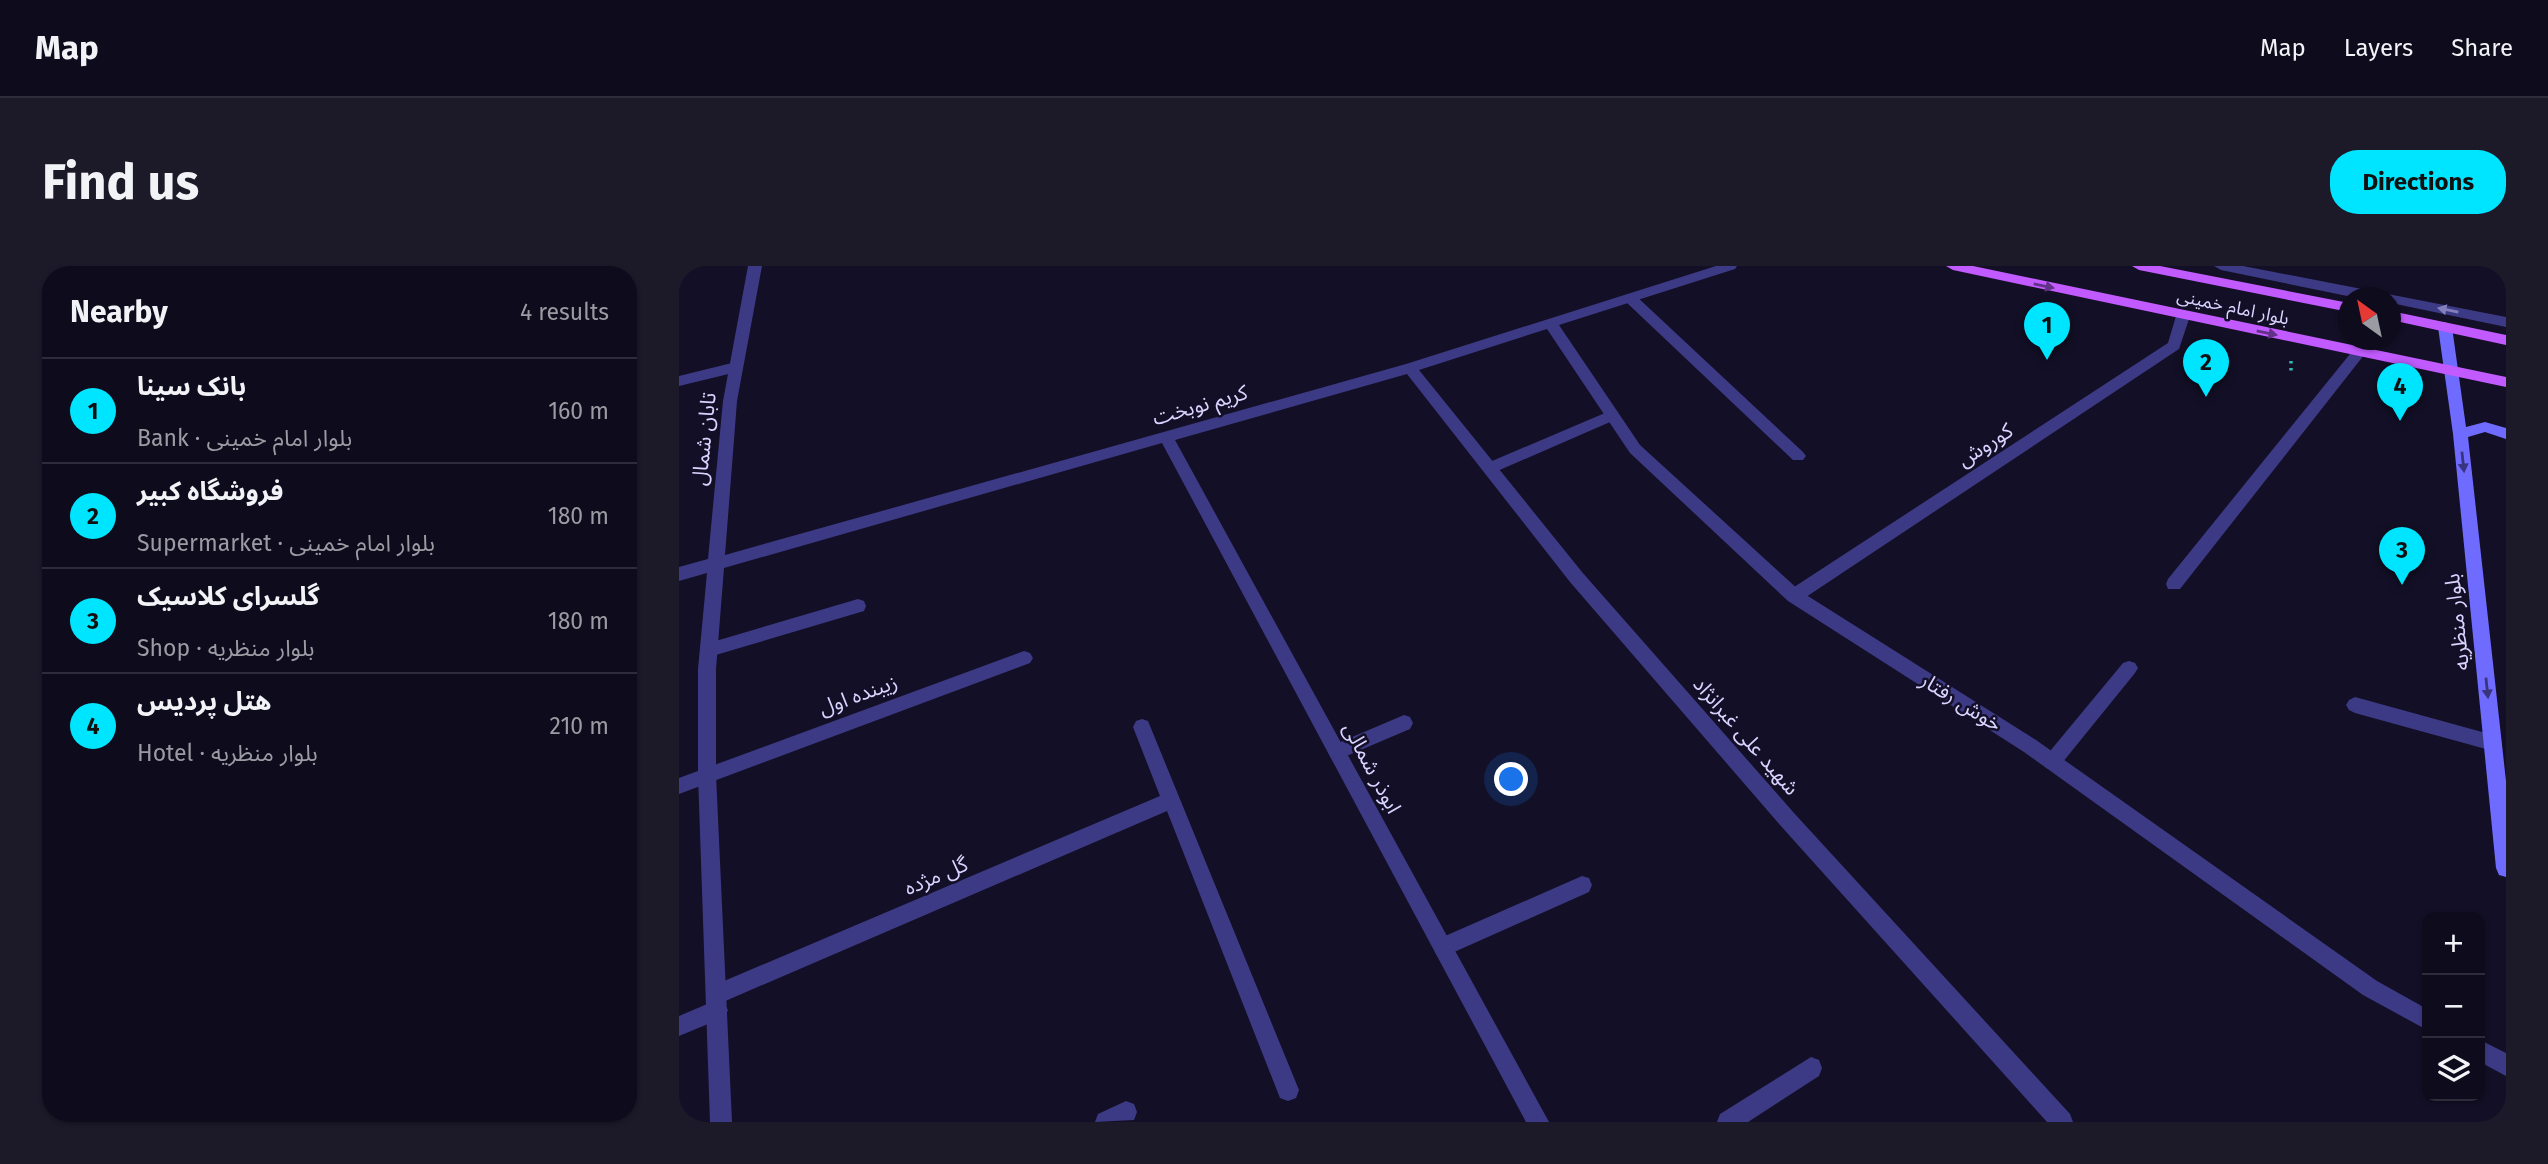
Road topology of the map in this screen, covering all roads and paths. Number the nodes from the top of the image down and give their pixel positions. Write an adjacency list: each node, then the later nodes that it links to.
1 (755, 266): 17 (street, تابان شمال)
2 (1730, 266): 7 (street, کریم نوبخت)
3 (1954, 266): 10 (main road, بلوار امام خمینی, one-way to 10)
4 (2139, 266): 9 (main road, بلوار امام خمینی)
5 (2221, 266): 6 (street)
6 (2338, 289)
7 (1630, 298): 13 (street, کریم نوبخت); 26 (street)
8 (2401, 301): 12 (street, one-way to 8)
9 (2338, 306)
10 (2183, 316): 16 (main road, بلوار امام خمینی, one-way to 16); 31 (street, کوروش)
11 (2401, 318): 14 (main road)
12 (2506, 322)
13 (1551, 324): 18 (street, کریم نوبخت); 22 (street, خوش رفتار)
14 (2445, 327): 15 (main road); 19 (main road, بلوار منظریه)
15 (2506, 340)
16 (2359, 352): 19 (main road, بلوار امام خمینی); 30 (street)
17 (736, 367): 20 (street); 28 (street, تابان شمال)
18 (1410, 368): 25 (street, کریم نوبخت); 27 (street, شهید علی غبرانژاد)
19 (2450, 370): 21 (main road, بلوار امام خمینی); 23 (main road, بلوار منظریه)
20 (679, 381)
21 (2506, 382)
22 (1612, 415): 27 (street); 31 (street, خوش رفتار)
23 (2460, 434): 24 (main road); 39 (main road, بلوار منظریه, one-way to 39)
24 (2506, 434)
25 (1166, 436): 28 (street, کریم نوبخت); 40 (street, ابوذر شمالی)
26 (1798, 456)
27 (1490, 468): 60 (street, شهید علی غبرانژاد)
28 (716, 564): 29 (street, کریم نوبخت); 33 (street, تابان شمال)
29 (679, 574)
30 (2174, 583)
31 (1794, 596): 41 (street, خوش رفتار)
32 (858, 607): 33 (street)
33 (709, 650): 42 (street, تابان شمال)
34 (1024, 657): 42 (street, زیبنده اول)
35 (2129, 668): 41 (street)
36 (2355, 705): 39 (street)
37 (1404, 723): 40 (street)
38 (1142, 727): 44 (street)
39 (2493, 743): 45 (main road, بلوار منظریه)
40 (1337, 752): 47 (street, ابوذر شمالی)
41 (2052, 762): 49 (street, خوش رفتار)
42 (707, 775): 43 (street, زیبنده اول); 48 (street, تابان شمال)
43 (679, 786)
44 (1172, 800): 48 (street, گل مژده); 54 (street)
45 (2506, 868)
46 (1582, 885): 47 (street)
47 (1443, 947): 58 (street, ابوذر شمالی)
48 (717, 1002): 50 (street, گل مژده); 56 (street, تابان شمال)
49 (2422, 1017)
50 (679, 1026)
51 (2485, 1053): 52 (street)
52 (2506, 1065)
53 (1811, 1068): 59 (street)
54 (1288, 1090)
55 (1126, 1112): 57 (street)
56 (721, 1122)
57 (1105, 1122)
58 (1538, 1122)
59 (1728, 1122)
60 (2062, 1122)

